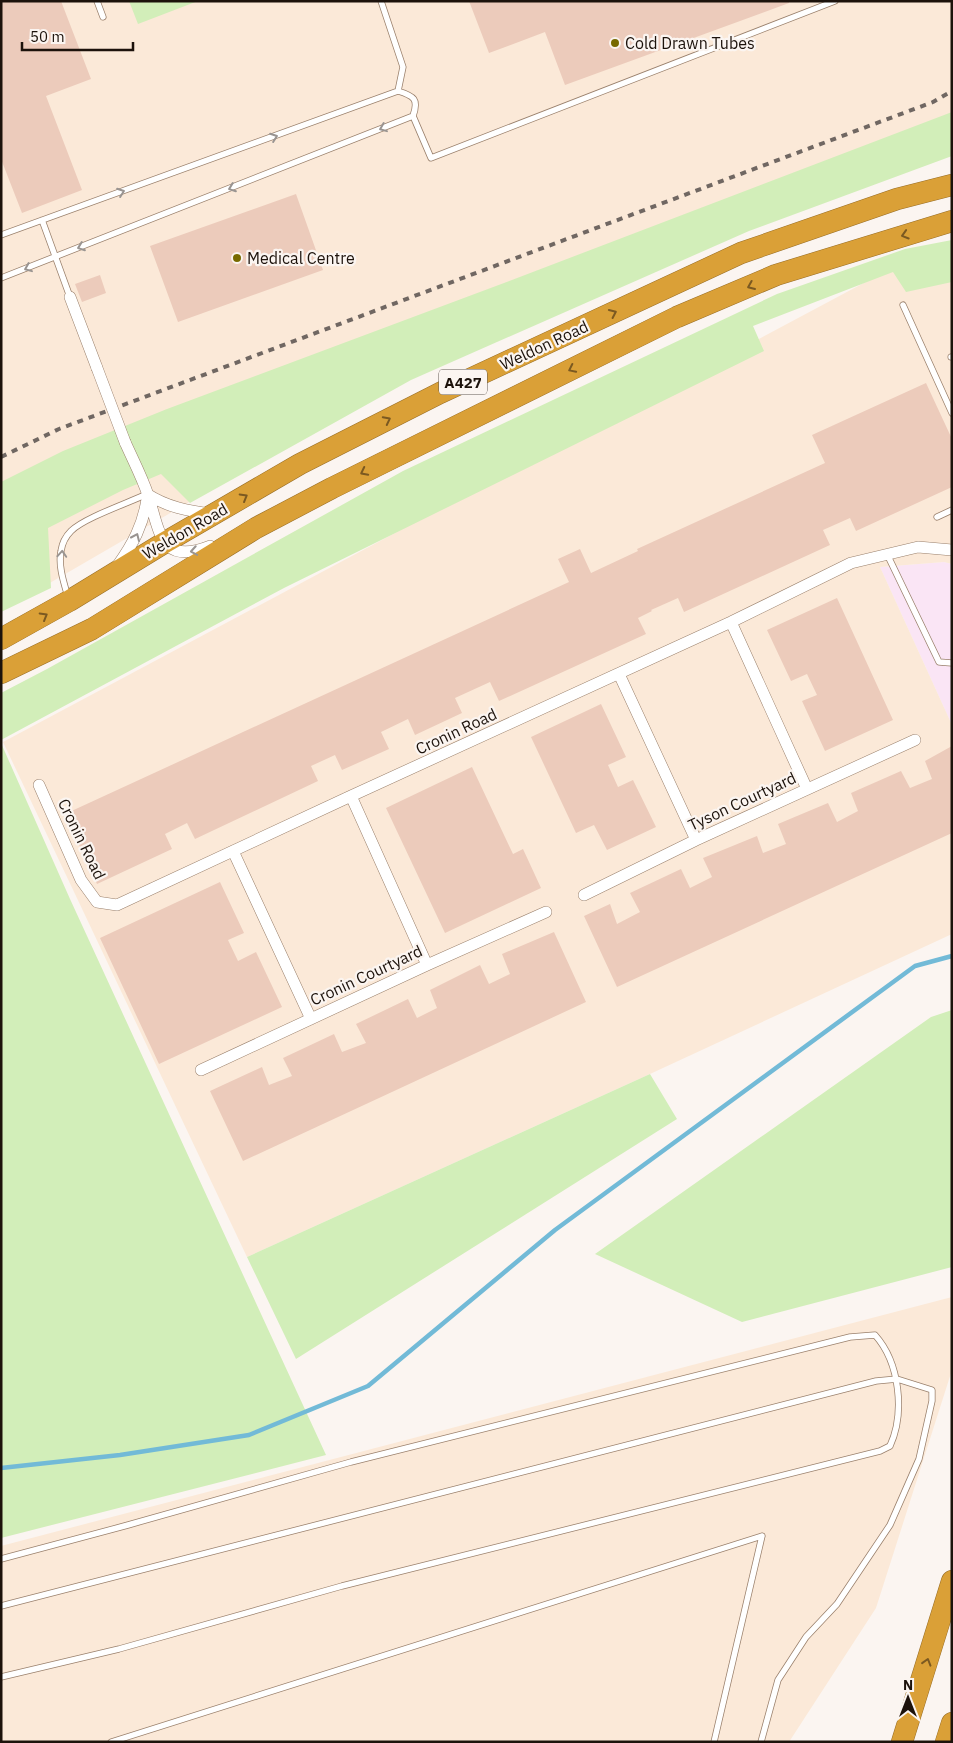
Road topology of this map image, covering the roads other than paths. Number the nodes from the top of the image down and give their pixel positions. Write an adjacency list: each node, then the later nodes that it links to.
1 (97, 1): 4 (lane)
2 (381, 1): 5 (lane)
3 (835, 1): 6 (lane)
4 (103, 17)
5 (398, 91): 6 (lane); 8 (lane, one-way to 5)
6 (413, 116): 11 (lane, one-way to 11)
7 (952, 184): 18 (highway, Weldon Road / A427, one-way to 7)
8 (42, 220): 10 (lane); 11 (lane)
9 (952, 220): 20 (highway, Weldon Road / A427, one-way to 20)
10 (1, 234)
11 (55, 257): 12 (lane, one-way to 12); 13 (lane)
12 (1, 277)
13 (70, 297): 16 (street, bridge)
14 (903, 305): 15 (lane)
15 (952, 413)
16 (147, 494): 18 (street); 21 (street); 24 (street, one-way to 16); 25 (lane, one-way to 16)
17 (952, 510): 19 (lane)
18 (214, 514): 21 (highway, Weldon Road / A427)
19 (937, 517)
20 (256, 528): 21 (street, one-way to 21); 29 (highway, Weldon Road / A427)
21 (164, 542): 24 (highway, Weldon Road / A427)
22 (952, 550): 23 (street, Cronin Road)
23 (888, 554): 26 (street, Cronin Road); 28 (lane)
24 (112, 574): 25 (highway, Weldon Road / A427)
25 (69, 601): 27 (highway, Weldon Road / A427, one-way to 25)
26 (731, 622): 30 (street, Cronin Road); 33 (street)
27 (1, 640)
28 (952, 663)
29 (1, 673)
30 (619, 674): 34 (street, Cronin Road); 35 (street)
31 (915, 740): 33 (street, Tyson Courtyard)
32 (38, 785): 36 (street, Cronin Road)
33 (808, 789): 35 (street, Tyson Courtyard)
34 (351, 796): 36 (street, Cronin Road); 39 (street)
35 (696, 840): 37 (street, Tyson Courtyard)
36 (233, 851): 40 (street)
37 (584, 895)
38 (546, 912): 39 (street, Cronin Courtyard)
39 (427, 965): 40 (street, Cronin Courtyard)
40 (311, 1019): 41 (street, Cronin Courtyard)
41 (201, 1070)
42 (897, 1379): 43 (lane); 46 (lane); 48 (lane); 52 (lane)
43 (1, 1559)
44 (952, 1581): 47 (highway)
45 (952, 1600): 47 (street)
46 (1, 1606)
47 (936, 1633): 53 (highway, one-way to 47)
48 (1, 1677)
49 (952, 1723): 54 (highway)
50 (111, 1742): 51 (lane)
51 (714, 1742)
52 (760, 1742)
53 (902, 1742)
54 (946, 1742)

